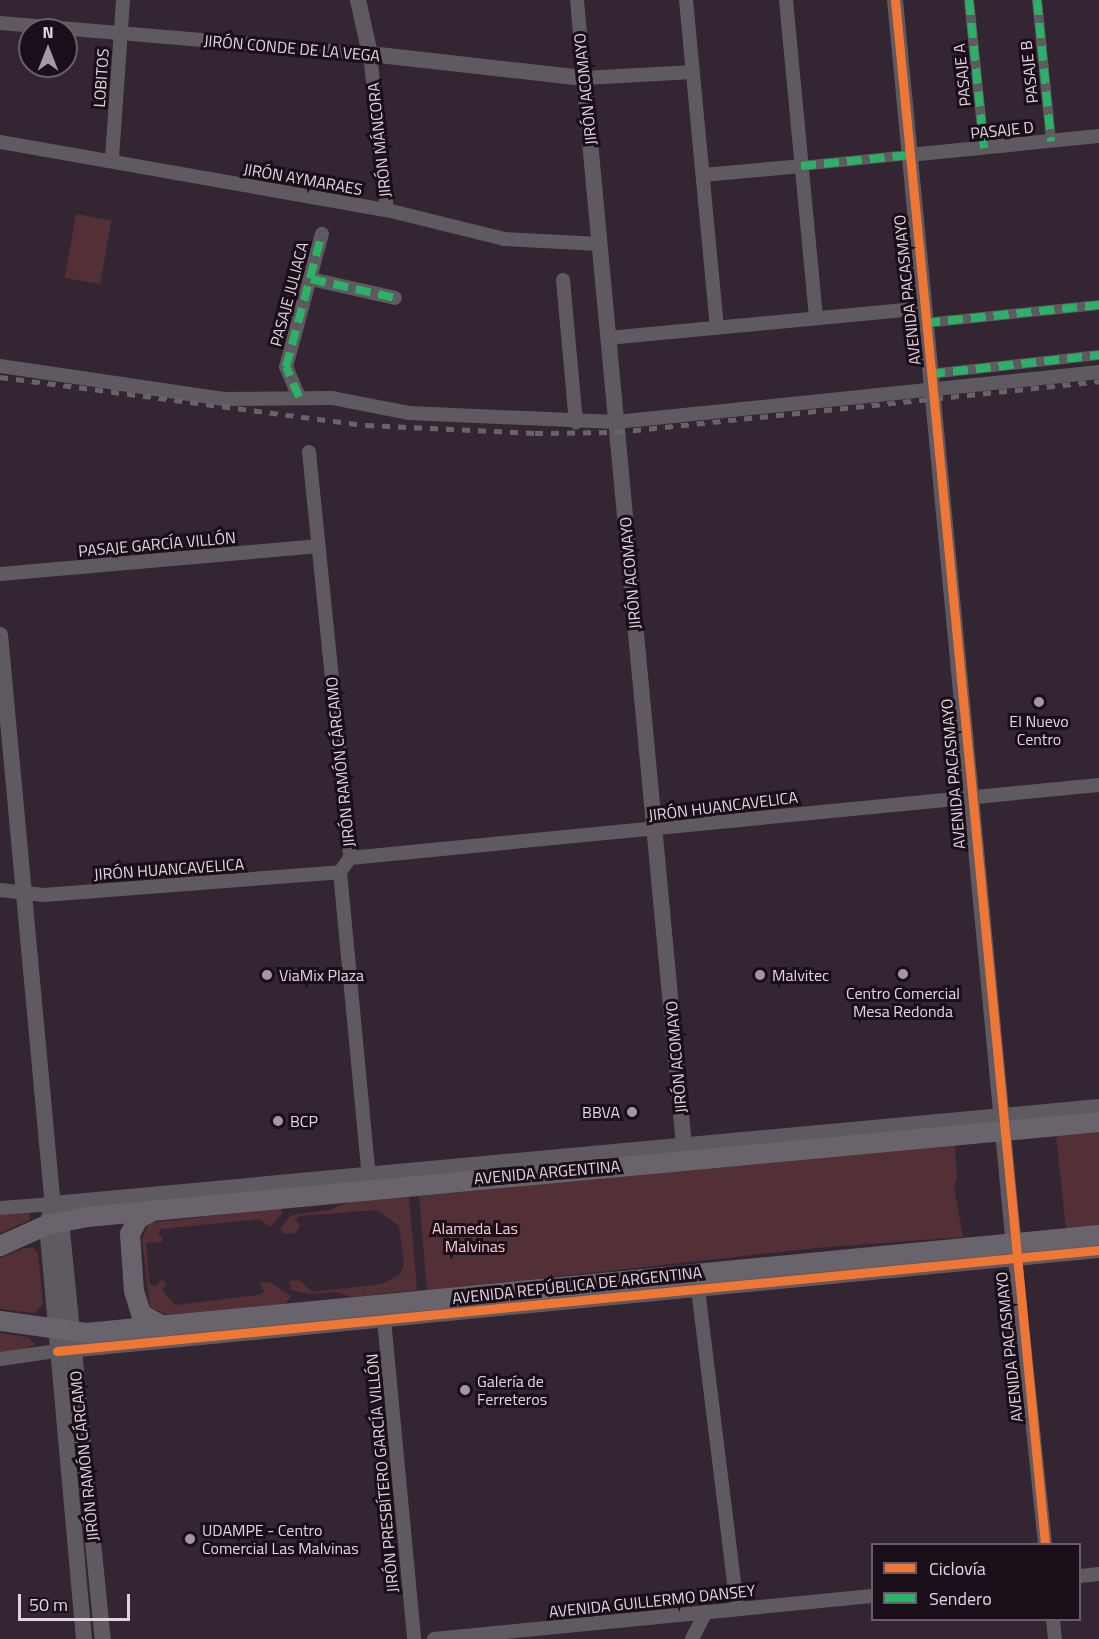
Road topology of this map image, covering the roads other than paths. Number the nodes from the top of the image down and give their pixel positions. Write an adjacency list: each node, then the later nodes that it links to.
1 (123, 0): 10 (street, LOBITOS)
2 (358, 0): 11 (street, JIRÓN MÁNCORA)
3 (577, 0): 13 (street, JIRÓN ACOMAYO)
4 (686, 0): 12 (street)
5 (786, 0): 20 (street)
6 (895, 0): 18 (street, AVENIDA PACASMAYO)
7 (969, 0): 17 (street, PASAJE A)
8 (1037, 0): 16 (street, PASAJE B)
9 (0, 23): 10 (street, JIRÓN CONDE DE LA VEGA)
10 (121, 34): 11 (street, JIRÓN CONDE DE LA VEGA); 19 (street, LOBITOS)
11 (370, 54): 13 (street, JIRÓN CONDE DE LA VEGA); 22 (street, JIRÓN MÁNCORA)
12 (693, 72): 13 (street); 21 (street)
13 (584, 78): 24 (street, JIRÓN ACOMAYO)
14 (1099, 136): 16 (street, PASAJE D)
15 (0, 141): 19 (street, JIRÓN AYMARAES)
16 (1051, 141): 17 (street, PASAJE D)
17 (984, 148): 18 (street, PASAJE D)
18 (909, 155): 20 (street); 29 (street, AVENIDA PACASMAYO)
19 (112, 158): 22 (street, JIRÓN AYMARAES)
20 (801, 166): 21 (street); 30 (street)
21 (703, 175): 31 (street)
22 (387, 210): 24 (street, JIRÓN AYMARAES)
23 (322, 234): 25 (street, PASAJE JULIACA)
24 (600, 244): 32 (street, JIRÓN ACOMAYO)
25 (310, 279): 27 (street); 37 (street, PASAJE JULIACA)
26 (563, 280): 38 (street)
27 (395, 298)
28 (1099, 304): 29 (street)
29 (924, 316): 30 (street); 36 (street, AVENIDA PACASMAYO)
30 (816, 318): 31 (street)
31 (717, 328): 32 (street)
32 (608, 338): 39 (street, JIRÓN ACOMAYO)
33 (1099, 355): 36 (street)
34 (0, 366): 37 (street)
35 (1099, 372): 36 (street)
36 (931, 382): 39 (street); 45 (street, AVENIDA PACASMAYO)
37 (299, 397): 38 (street)
38 (576, 422): 39 (street)
39 (616, 422): 46 (street, JIRÓN ACOMAYO)
40 (309, 452): 41 (street, JIRÓN RAMÓN CÁRCAMO)
41 (317, 546): 42 (street, PASAJE GARCÍA VILLÓN); 47 (street, JIRÓN RAMÓN CÁRCAMO)
42 (0, 574)
43 (0, 634): 50 (street, JIRÓN RAMÓN CÁRCAMO)
44 (1099, 785): 45 (street, JIRÓN HUANCAVELICA)
45 (970, 796): 46 (street, JIRÓN HUANCAVELICA); 53 (street, AVENIDA PACASMAYO)
46 (654, 831): 47 (street, JIRÓN HUANCAVELICA); 54 (street, JIRÓN ACOMAYO)
47 (350, 858): 48 (street, JIRÓN RAMÓN CÁRCAMO)
48 (340, 872): 50 (street, JIRÓN HUANCAVELICA); 55 (street, JIRÓN RAMÓN CÁRCAMO)
49 (0, 890): 50 (street, JIRÓN HUANCAVELICA)
50 (24, 891): 58 (street, JIRÓN RAMÓN CÁRCAMO)
51 (1099, 1107): 53 (street)
52 (1099, 1122): 53 (main road, AVENIDA ARGENTINA)
53 (1003, 1123): 54 (street); 57 (main road, AVENIDA ARGENTINA); 61 (street, AVENIDA PACASMAYO)
54 (684, 1146): 55 (street)
55 (369, 1176): 58 (street)
56 (0, 1208): 58 (street)
57 (155, 1210): 58 (main road, AVENIDA ARGENTINA); 66 (main road)
58 (54, 1217): 60 (main road, AVENIDA ARGENTINA); 67 (street, JIRÓN RAMÓN CÁRCAMO)
59 (1099, 1235): 61 (main road)
60 (0, 1246)
61 (1014, 1250): 62 (street); 63 (main road); 69 (street, AVENIDA PACASMAYO)
62 (1099, 1251)
63 (697, 1281): 64 (main road); 73 (street)
64 (383, 1311): 66 (main road); 67 (street); 78 (street, JIRÓN PRESBÍTERO GARCÍA VILLÓN)
65 (0, 1321): 67 (main road)
66 (164, 1326): 67 (main road)
67 (64, 1341): 68 (street); 76 (street, JIRÓN RAMÓN CÁRCAMO); 77 (street, JIRÓN RAMÓN CÁRCAMO)
68 (0, 1359)
69 (1045, 1543)
70 (1099, 1574): 71 (street)
71 (1081, 1576)
72 (871, 1596): 73 (street, AVENIDA GUILLERMO DANSEY)
73 (737, 1609): 74 (street, AVENIDA GUILLERMO DANSEY)
74 (706, 1612): 79 (street, AVENIDA GUILLERMO DANSEY); 80 (street)
75 (1053, 1621): 81 (street)
76 (84, 1639)
77 (103, 1639)
78 (414, 1639)
79 (434, 1639)
80 (692, 1639)
81 (1054, 1639)

